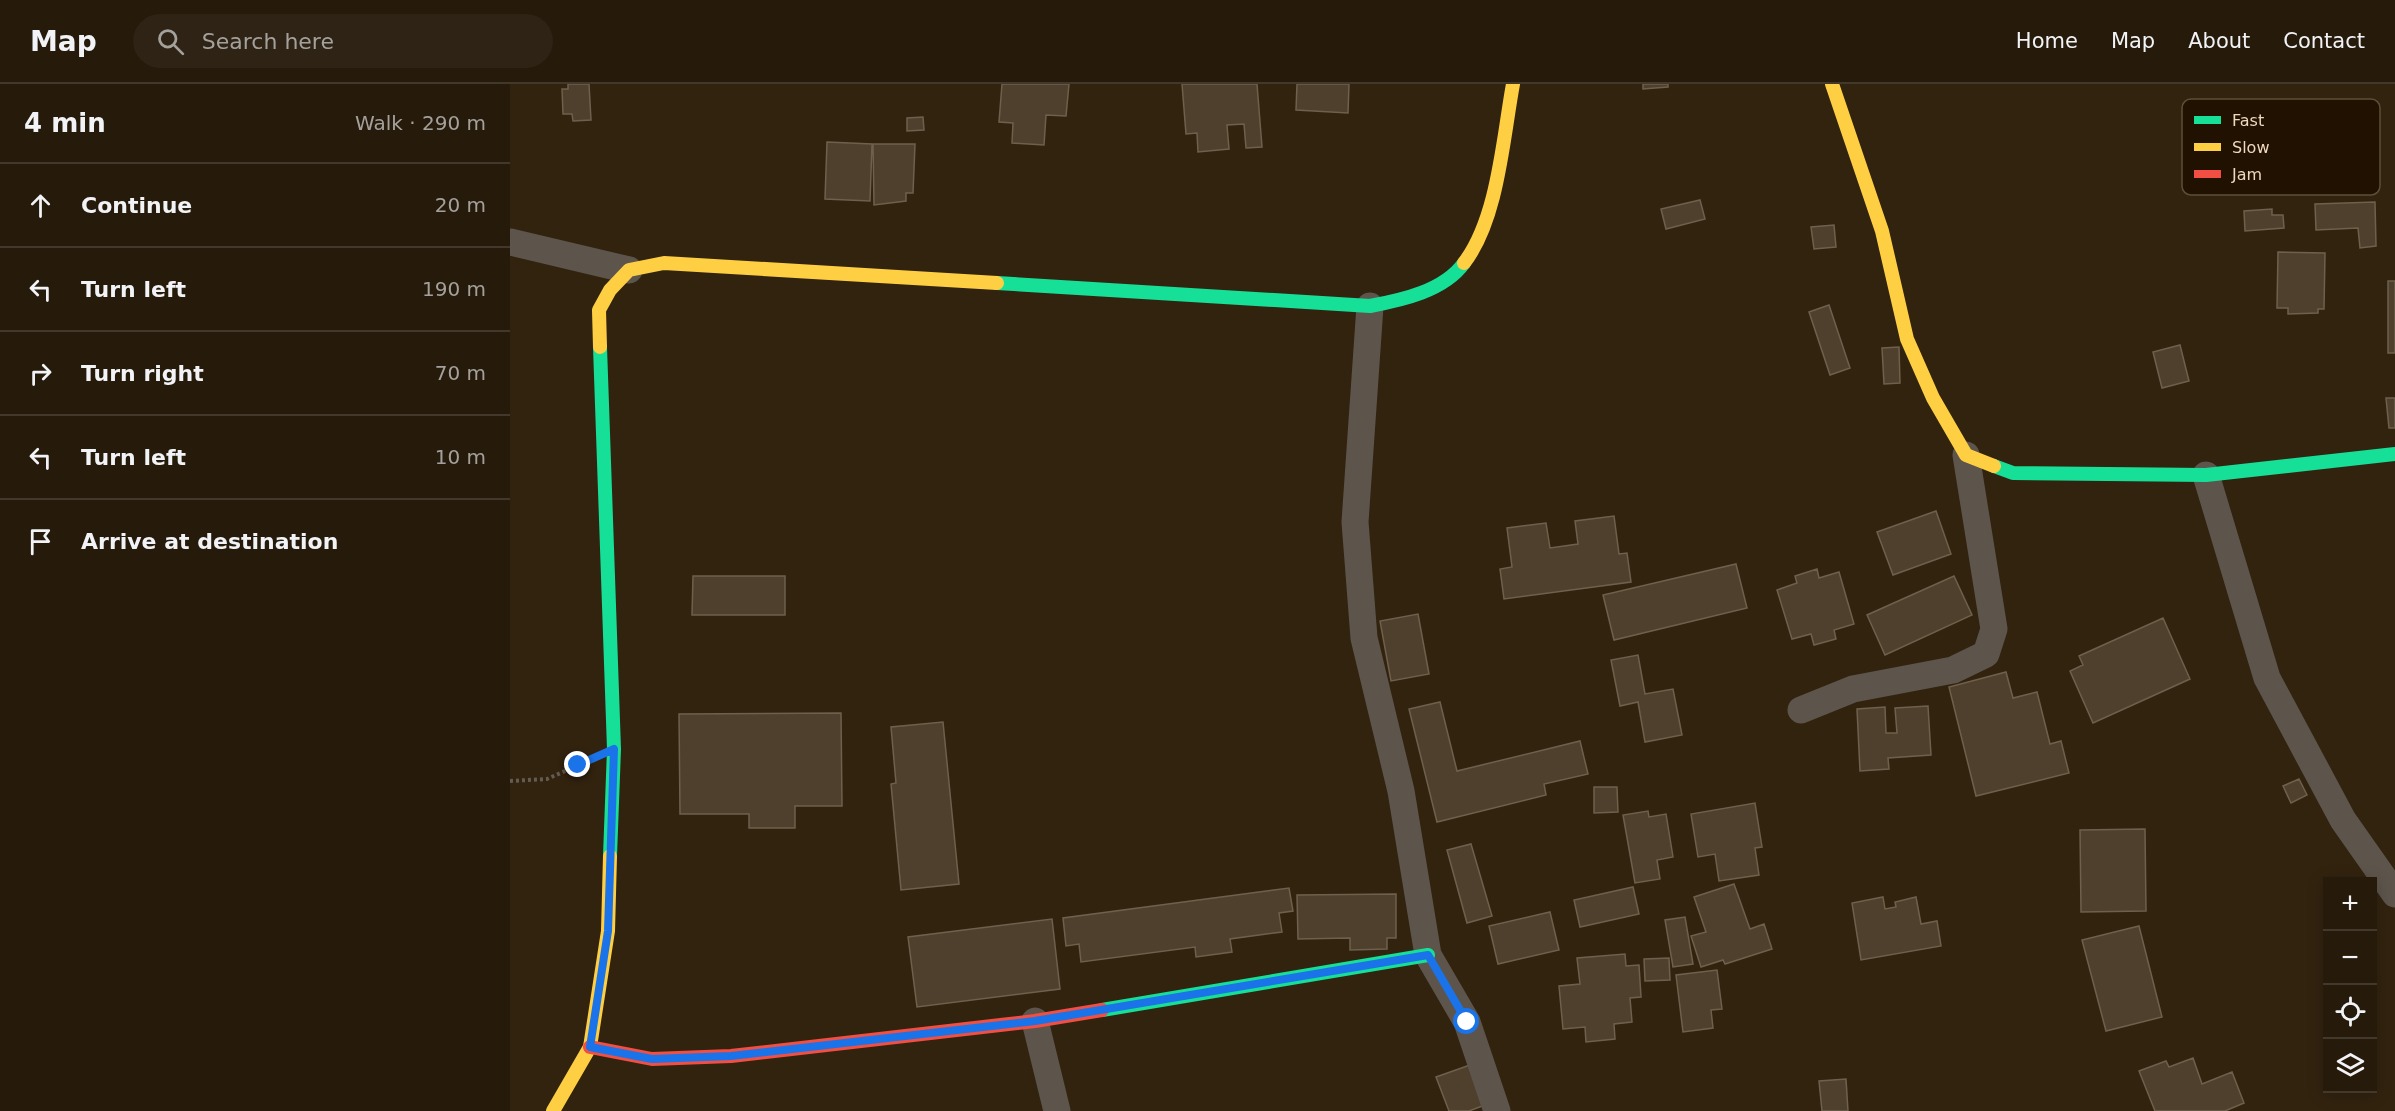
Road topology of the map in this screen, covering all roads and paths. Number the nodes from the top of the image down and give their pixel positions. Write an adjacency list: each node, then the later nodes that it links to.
1 (1512, 84): 5 (street)
2 (1832, 84): 7 (street)
3 (510, 242): 4 (street)
4 (629, 270): 5 (street); 10 (street)
5 (1370, 306): 13 (street)
6 (2395, 454): 8 (street)
7 (1966, 455): 8 (street); 9 (street)
8 (2206, 475): 12 (street)
9 (1801, 710)
10 (614, 749): 11 (path); 15 (street)
11 (510, 781)
12 (2395, 894)
13 (1428, 955): 14 (street); 18 (street)
14 (1035, 1021): 15 (street); 17 (street)
15 (590, 1047): 16 (street)
16 (553, 1111)
17 (1057, 1111)
18 (1497, 1111)

